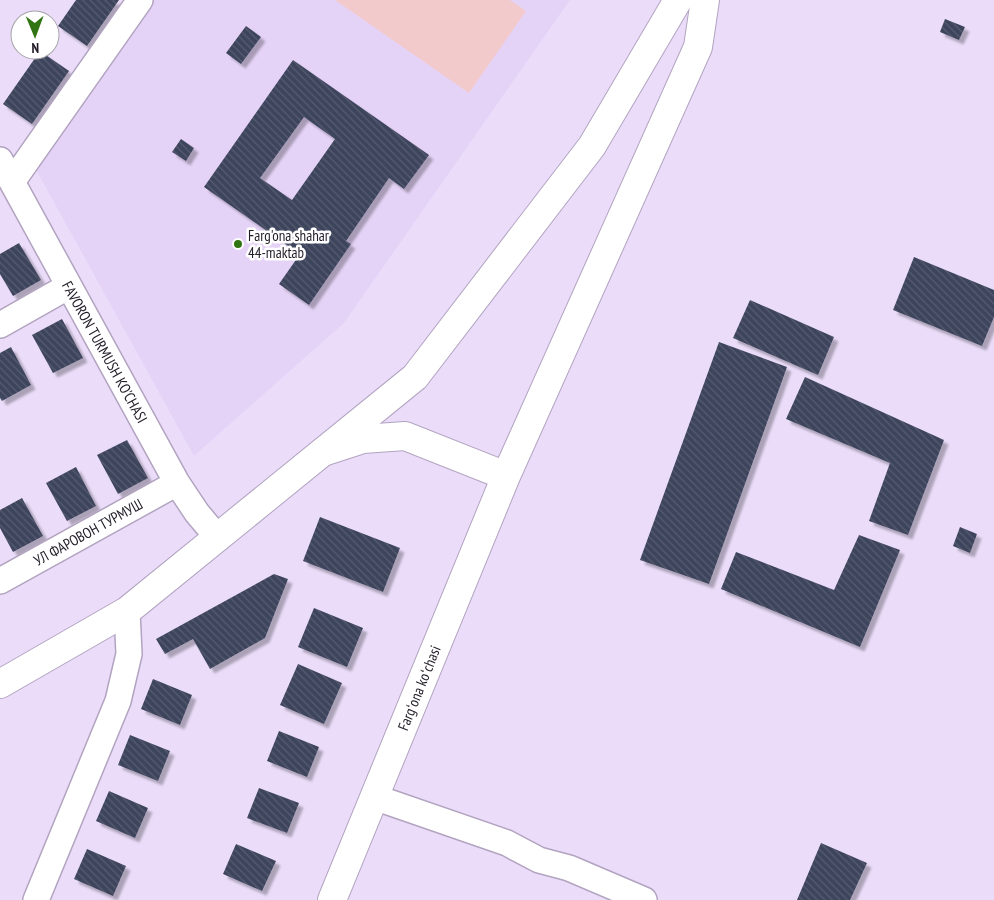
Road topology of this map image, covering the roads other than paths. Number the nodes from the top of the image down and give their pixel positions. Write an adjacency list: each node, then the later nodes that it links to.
1 (140, 0): 5 (street)
2 (678, 0): 8 (street)
3 (705, 0): 9 (street, Fargʻona koʻchasi)
4 (0, 160): 5 (street, FAVORON TURMUSH KO'CHASI)
5 (12, 182): 6 (street, FAVORON TURMUSH KO'CHASI)
6 (69, 286): 7 (street); 10 (street, FAVORON TURMUSH KO'CHASI)
7 (0, 325)
8 (321, 453): 9 (street); 11 (street)
9 (506, 476): 15 (street, Fargʻona koʻchasi)
10 (177, 483): 11 (street, FAVORON TURMUSH KO'CHASI); 12 (street, УЛ ФАРОВОН ТУРМУШ)
11 (218, 538): 13 (street)
12 (0, 581)
13 (127, 611): 14 (street); 16 (street)
14 (0, 684)
15 (374, 797): 17 (street, Fargʻona koʻchasi); 18 (street)
16 (36, 900)
17 (332, 900)
18 (644, 900)

